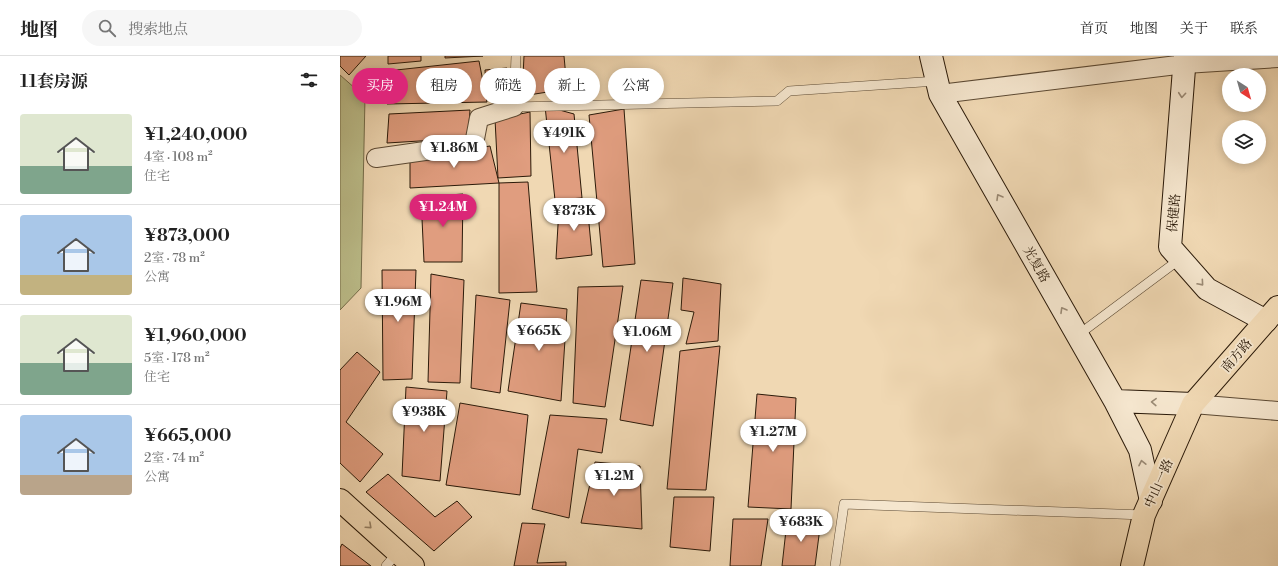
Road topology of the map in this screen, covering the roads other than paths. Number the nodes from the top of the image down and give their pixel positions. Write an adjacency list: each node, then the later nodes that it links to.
1 (516, 56): 6 (lane)
2 (931, 56): 5 (street, 光复路)
3 (1278, 58): 4 (street)
4 (1185, 60): 5 (street); 8 (street, 保健路, one-way to 8)
5 (938, 88): 6 (lane); 10 (street, 光复路, one-way to 5)
6 (514, 107): 7 (street)
7 (376, 158)
8 (1180, 258): 9 (street, 保健路, one-way to 9); 10 (lane)
9 (1272, 314): 12 (main road, 南方路)
10 (1078, 335): 11 (street, 光复路)
11 (1115, 401): 12 (street, one-way to 11); 15 (street, 光复路, one-way to 11)
12 (1193, 404): 13 (street); 15 (main road, 中山一路)
13 (1278, 411)
14 (340, 500): 16 (main road, one-way to 16)
15 (1148, 508): 17 (lane); 18 (main road, 中山一路)
16 (399, 561)
17 (836, 566)
18 (1132, 566)

